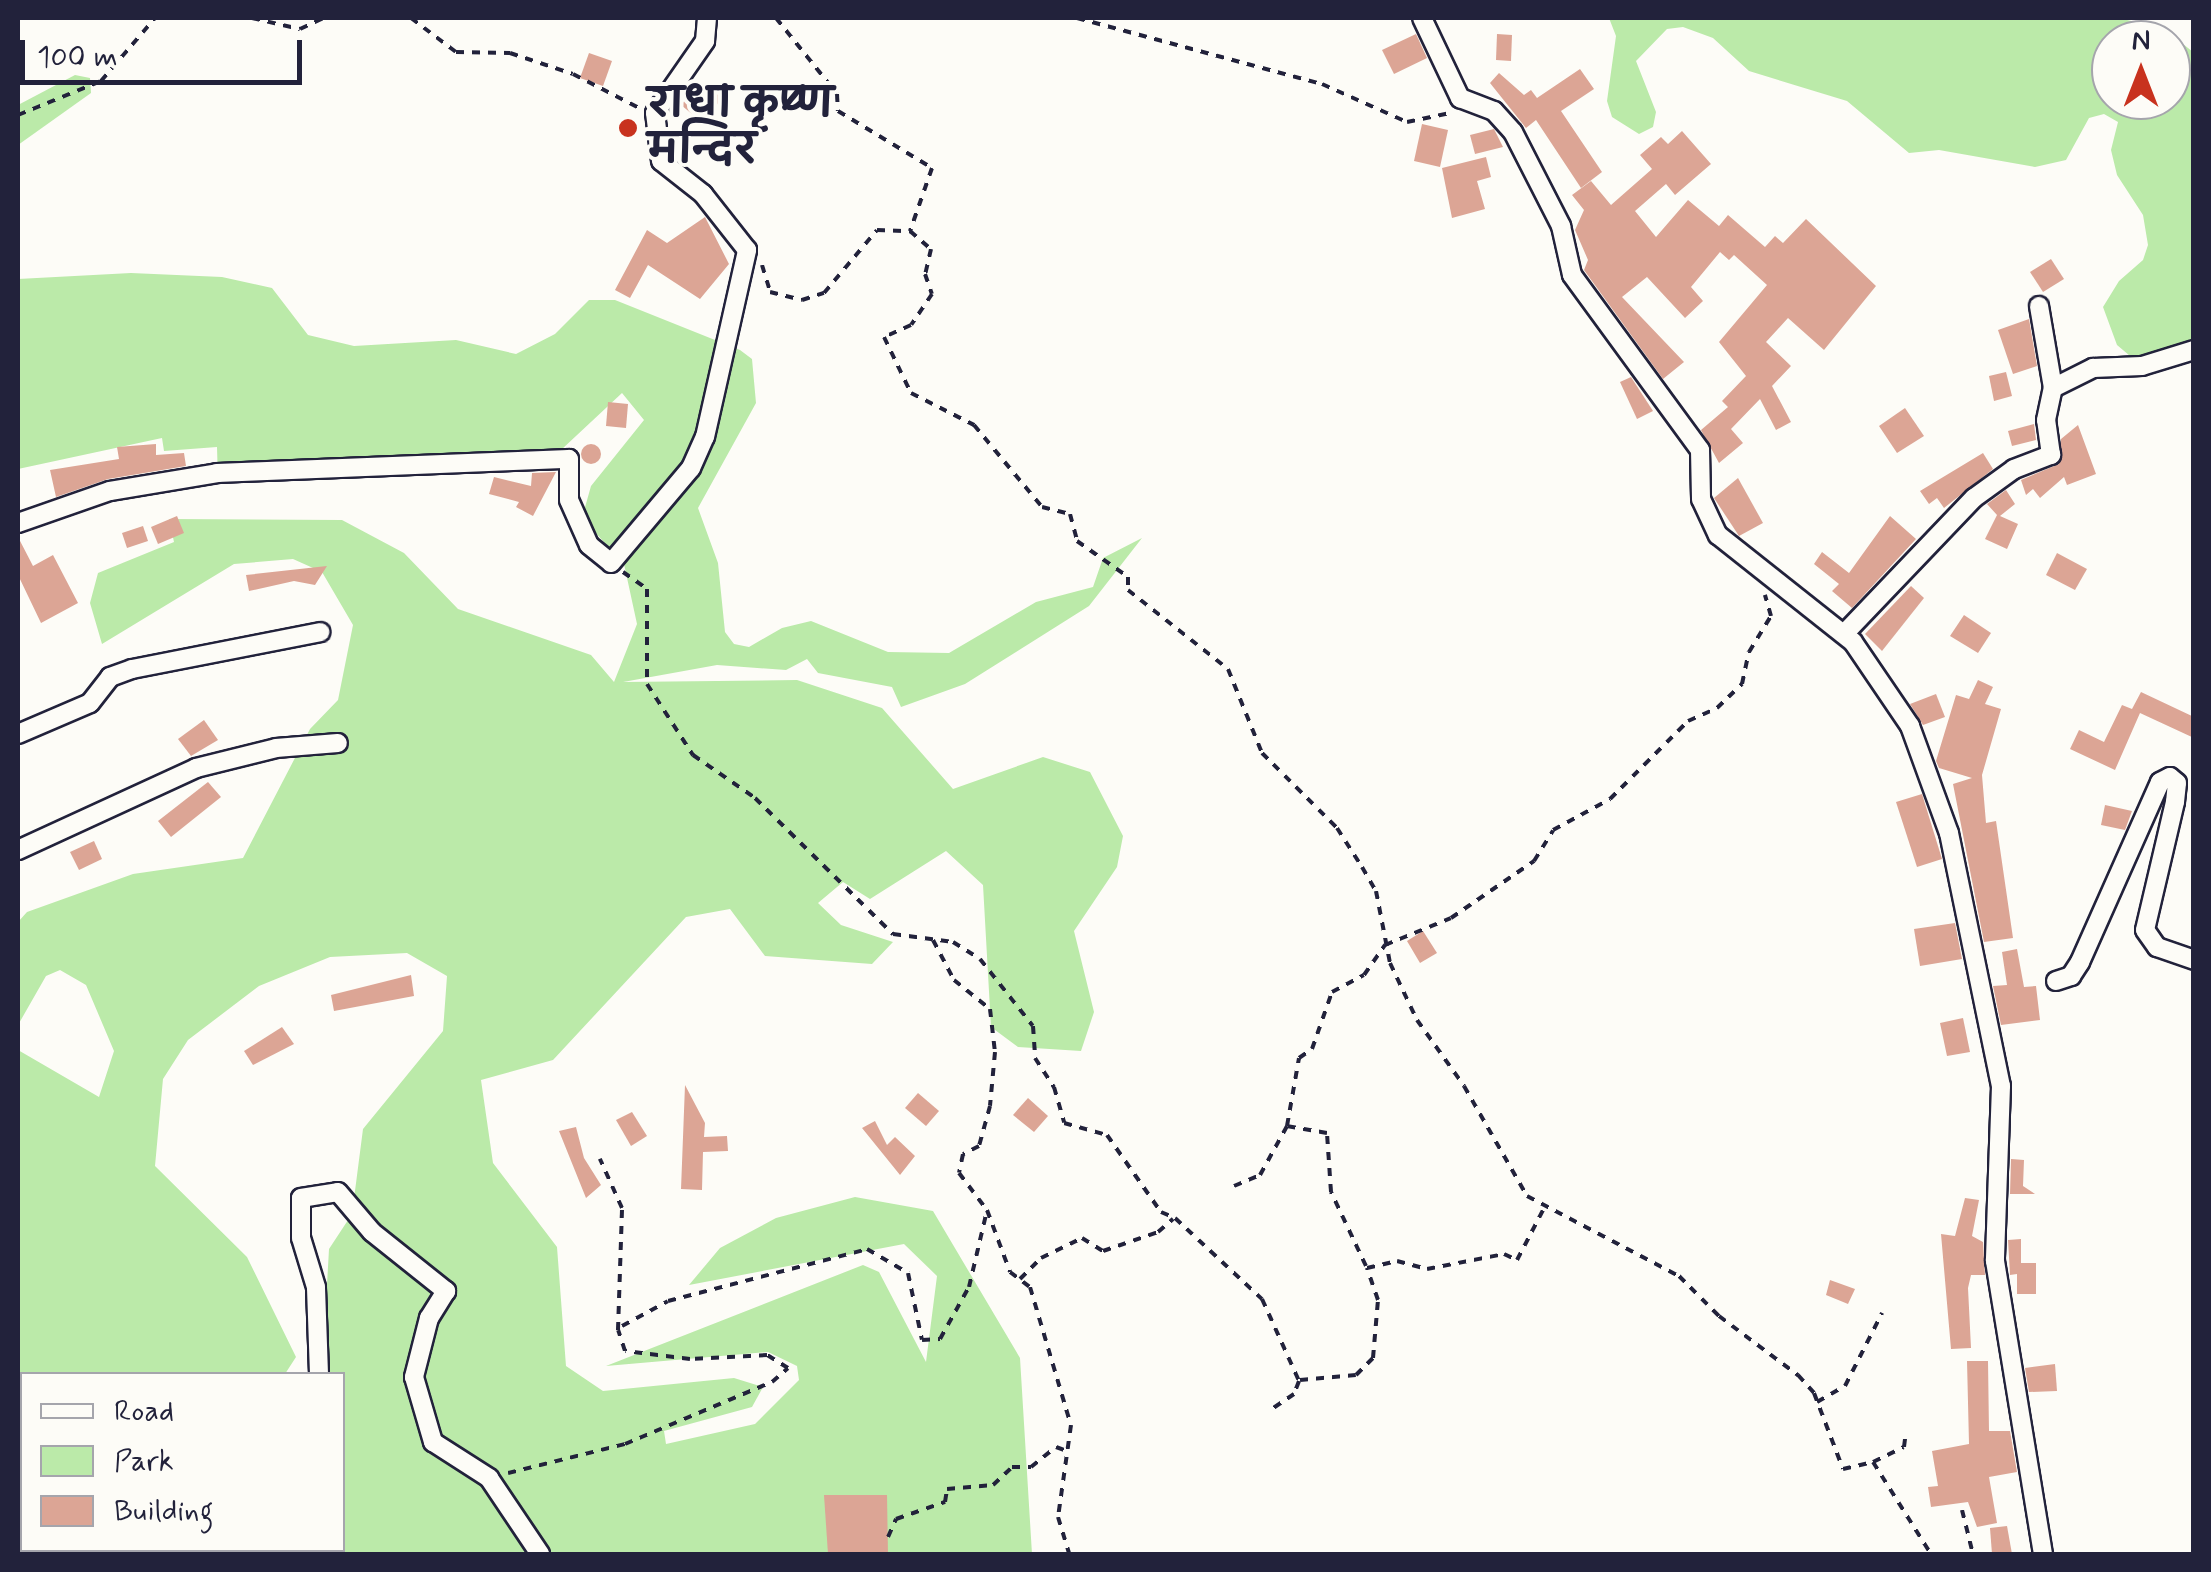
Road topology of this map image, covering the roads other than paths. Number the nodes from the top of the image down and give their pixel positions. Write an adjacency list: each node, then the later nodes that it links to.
1 (707, 18): 6 (street)
2 (1422, 18): 8 (street)
3 (2039, 306): 5 (street)
4 (2194, 350): 5 (street)
5 (2054, 388): 8 (street)
6 (18, 523)
7 (320, 632): 9 (street)
8 (1844, 634): 16 (street)
9 (18, 734)
10 (338, 743): 11 (street)
11 (18, 850)
12 (2194, 960): 13 (street)
13 (2056, 981)
14 (318, 1372): 15 (street)
15 (540, 1554)
16 (2042, 1554)

